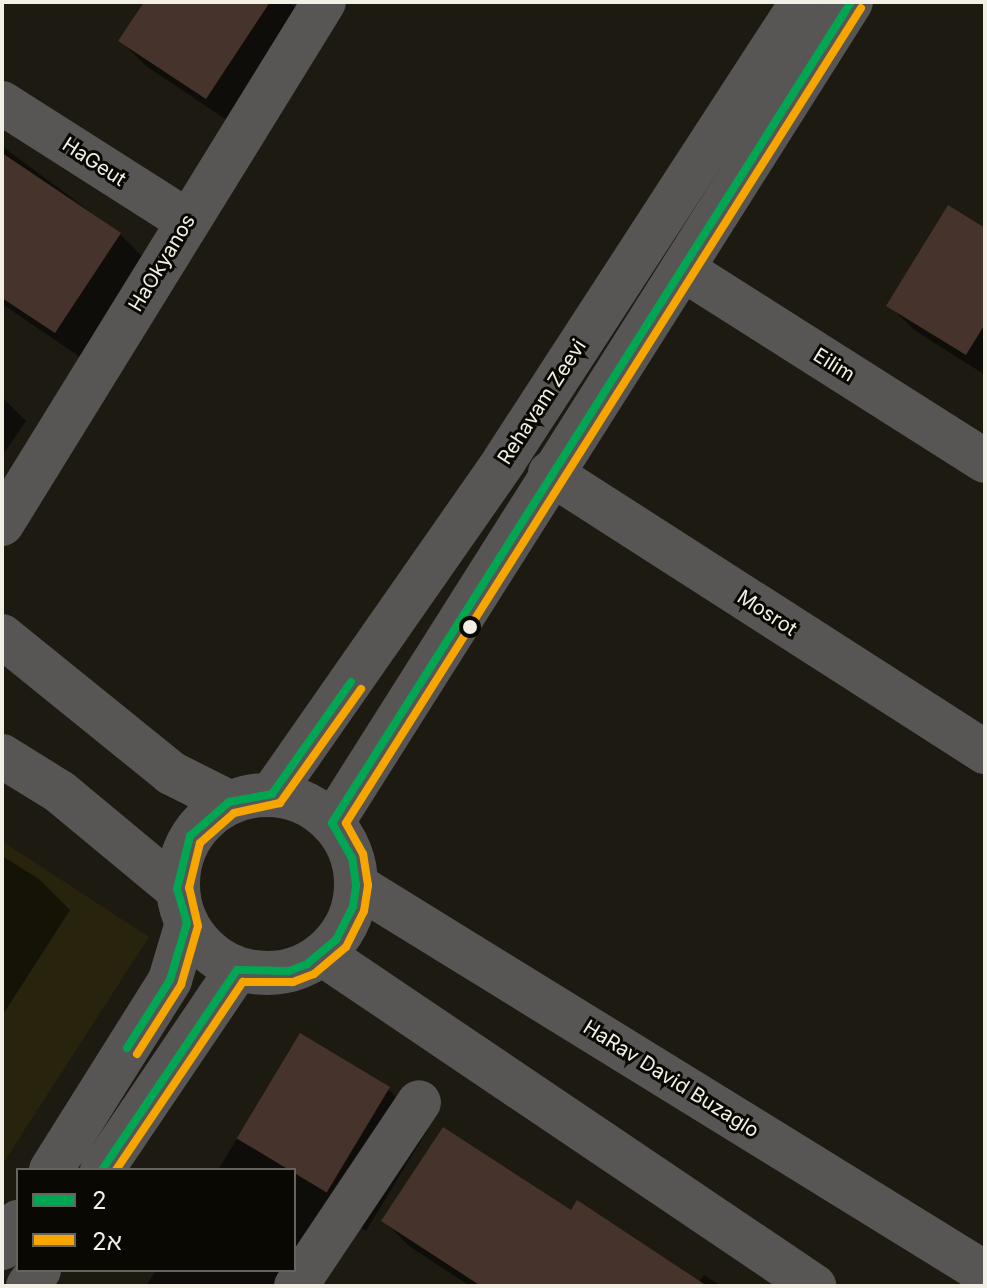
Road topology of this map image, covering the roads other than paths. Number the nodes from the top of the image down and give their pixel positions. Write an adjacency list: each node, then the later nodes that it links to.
1 (324, 2): 5 (street, HaOkyanos)
2 (802, 2): 13 (street, Rehavam Zeevi)
3 (851, 2): 6 (street)
4 (2, 103): 5 (street, HaGeut)
5 (187, 221): 9 (street, HaOkyanos)
6 (684, 270): 7 (street, Eilim); 8 (street)
7 (985, 461)
8 (550, 473): 11 (street, Mosrot); 15 (street)
9 (2, 524)
10 (2, 636): 14 (street)
11 (985, 752)
12 (2, 756): 17 (street)
13 (272, 794): 14 (street); 15 (street)
14 (229, 802): 17 (street)
15 (332, 823): 16 (street)
16 (356, 885): 18 (street); 25 (street, HaRav David Buzaglo)
17 (182, 906): 19 (street); 21 (street)
18 (322, 954): 19 (street); 27 (street)
19 (237, 970): 22 (street)
20 (419, 1102): 26 (street)
21 (52, 1168)
22 (103, 1168)
23 (16, 1225): 24 (street)
24 (2, 1248)
25 (985, 1273)
26 (296, 1286)
27 (814, 1286)

